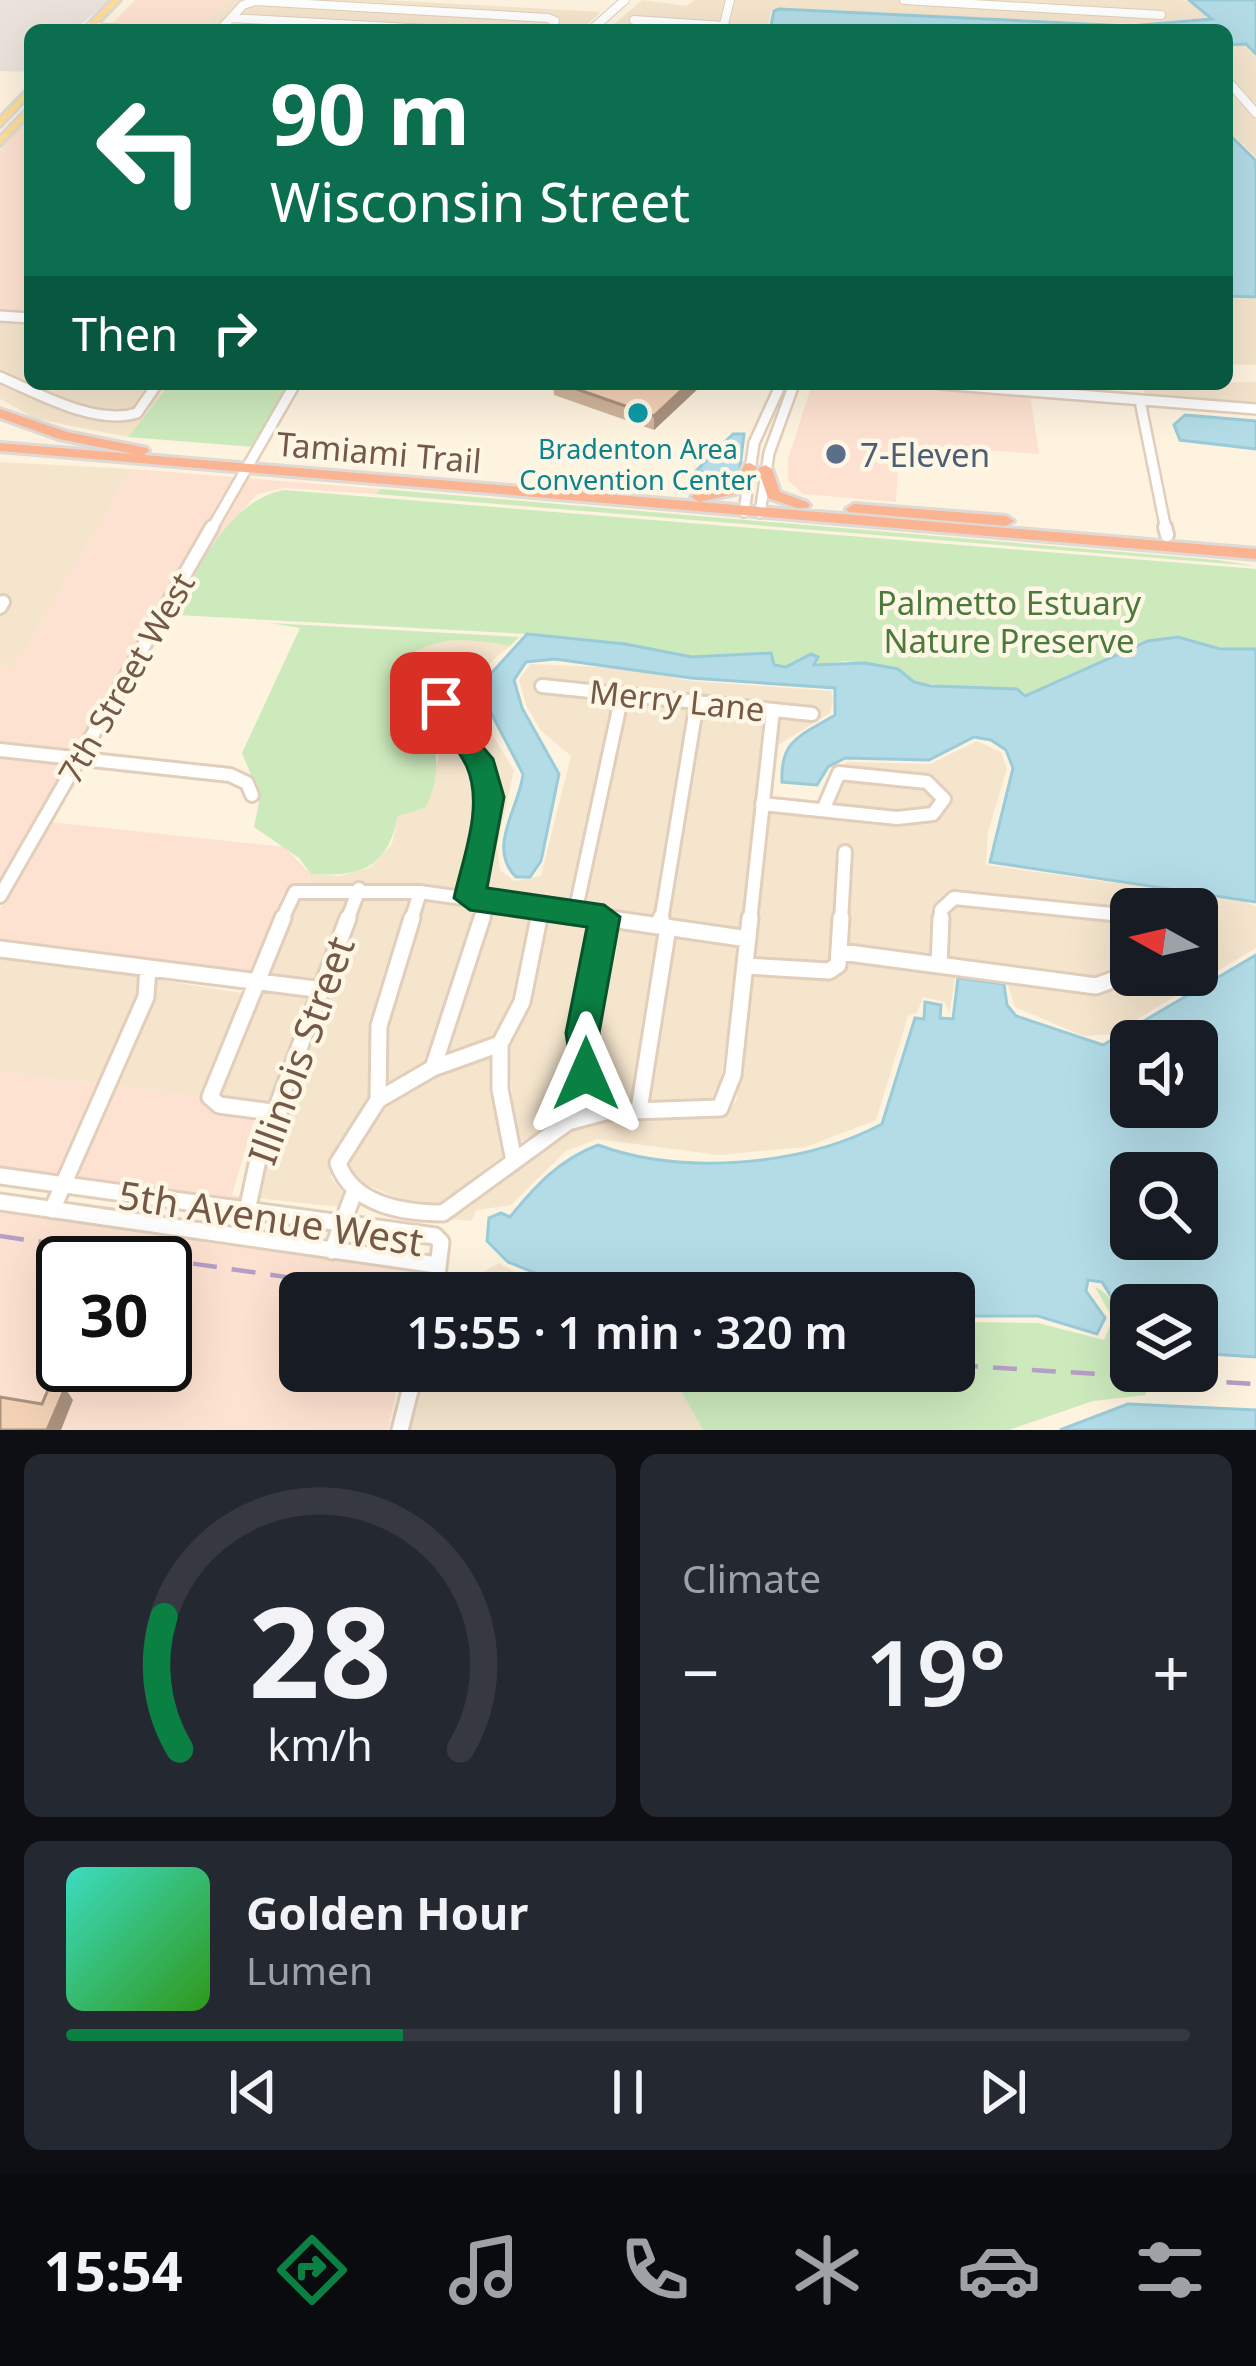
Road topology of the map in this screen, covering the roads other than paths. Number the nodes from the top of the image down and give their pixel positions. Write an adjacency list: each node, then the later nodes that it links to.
1 (628, 0): 13 (street); 14 (street)
2 (904, 0): 5 (street)
3 (122, 2): 9 (main road)
4 (248, 2): 6 (street); 12 (street)
5 (1161, 15)
6 (231, 18): 8 (street); 10 (street)
7 (634, 20): 15 (street)
8 (305, 22): 11 (street)
9 (98, 24)
10 (226, 24)
11 (340, 24)
12 (553, 24)
13 (598, 24)
14 (606, 24)
15 (678, 24)
16 (1233, 87): 18 (street)
17 (5, 111): 20 (main road); 21 (main road)
18 (1256, 113)
19 (24, 118): 21 (main road)
20 (0, 123)
21 (0, 142)
22 (36, 390): 23 (street)
23 (153, 390)
24 (292, 390): 36 (street, 7th Street West)
25 (778, 390): 37 (street)
26 (791, 390): 37 (street)
27 (1011, 390): 28 (street)
28 (1140, 401): 29 (street); 41 (street)
29 (1256, 409)
30 (0, 413): 33 (highway)
31 (0, 437): 33 (highway, Tamiami Trail)
32 (0, 447): 35 (highway, Tamiami Trail)
33 (142, 452): 36 (highway, Tamiami Trail)
34 (0, 458): 35 (highway)
35 (97, 459): 36 (highway, Tamiami Trail)
36 (248, 465): 38 (highway, Tamiami Trail); 40 (highway, Tamiami Trail); 51 (street, 7th Street West)
37 (758, 468): 38 (highway); 39 (highway); 40 (street)
38 (699, 497): 40 (highway, Tamiami Trail)
39 (802, 505): 40 (highway, Tamiami Trail); 41 (highway, Tamiami Trail)
40 (753, 507): 43 (highway, Tamiami Trail)
41 (1167, 535): 42 (highway, Tamiami Trail)
42 (1256, 542)
43 (1256, 554)
44 (542, 686): 45 (street, Merry Lane)
45 (622, 695): 46 (street, Merry Lane); 62 (street)
46 (697, 702): 48 (street, Merry Lane); 65 (street)
47 (441, 703): 59 (street)
48 (773, 710): 49 (street, Merry Lane); 53 (street)
49 (812, 714)
50 (0, 750): 51 (street)
51 (80, 759): 52 (street); 58 (street, 7th Street West)
52 (252, 795)
53 (762, 804): 54 (street); 66 (street)
54 (823, 811): 54 (street)
55 (844, 852): 68 (street)
56 (359, 890): 57 (street); 72 (street); 74 (street, Illinois Street)
57 (420, 892): 59 (street); 77 (street)
58 (0, 896)
59 (470, 898): 60 (street)
60 (490, 901): 61 (street); 76 (street)
61 (541, 908): 62 (street); 75 (street)
62 (575, 913): 64 (street)
63 (1110, 914): 69 (street)
64 (604, 917): 65 (street); 80 (street)
65 (664, 926): 66 (street); 78 (street)
66 (748, 939): 70 (street)
67 (0, 949): 71 (street)
68 (841, 952): 69 (street); 70 (street)
69 (939, 965): 73 (street)
70 (746, 967): 78 (street)
71 (148, 968): 72 (street); 83 (street)
72 (254, 980): 74 (street); 79 (street)
73 (1110, 981)
74 (323, 990): 79 (street, Illinois Street)
75 (500, 1044): 76 (street); 81 (street)
76 (433, 1068): 77 (street)
77 (378, 1100): 84 (street)
78 (638, 1110): 80 (street)
79 (279, 1113): 87 (street, Illinois Street)
80 (589, 1115): 81 (street)
81 (514, 1156): 88 (street)
82 (0, 1176): 83 (street, 5th Avenue West)
83 (62, 1185): 86 (street); 87 (street, 5th Avenue West)
84 (355, 1190): 88 (street); 89 (street)
85 (0, 1202): 86 (street, 5th Avenue West)
86 (52, 1210): 91 (street, 5th Avenue West)
87 (247, 1211): 89 (street, 5th Avenue West)
88 (410, 1213): 90 (street)
89 (341, 1224): 90 (street, 5th Avenue West); 91 (street)
90 (405, 1232): 92 (street, 5th Avenue West)
91 (332, 1251): 92 (street, 5th Avenue West)
92 (437, 1265): 93 (street)
93 (436, 1272)
94 (410, 1392): 95 (street)
95 (400, 1430)

